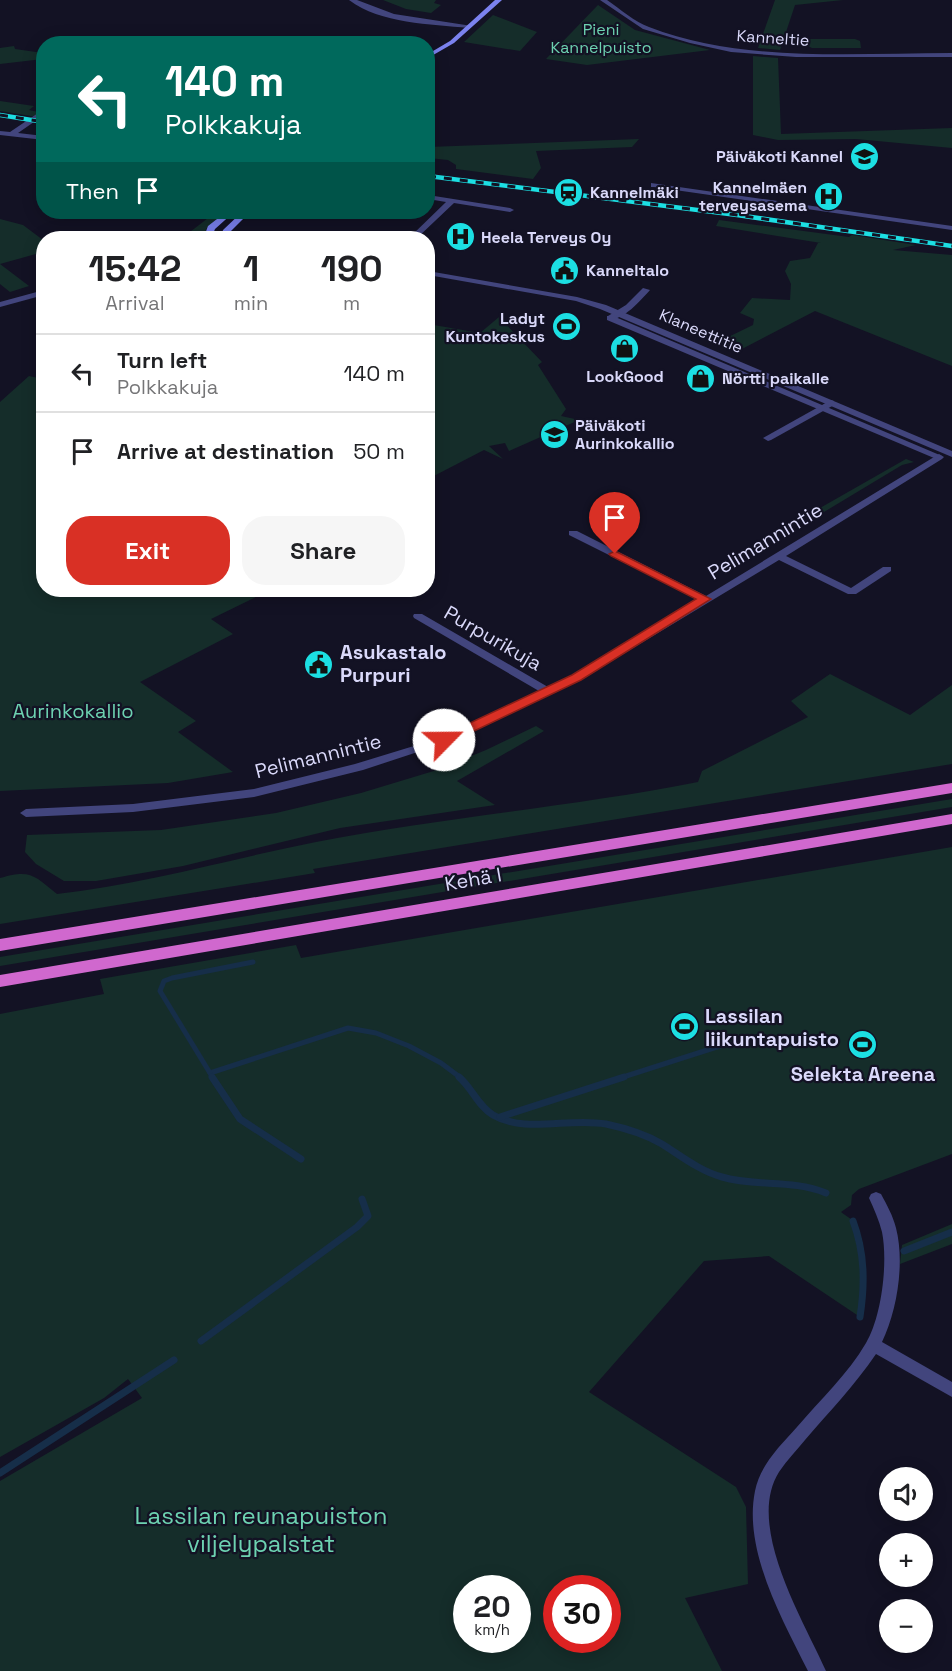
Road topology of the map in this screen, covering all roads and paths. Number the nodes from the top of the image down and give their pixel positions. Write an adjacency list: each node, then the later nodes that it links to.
1 (352, 0): 4 (street)
2 (499, 0): 4 (main road)
3 (603, 0): 6 (street, Kanneltie)
4 (469, 26): 5 (main road)
5 (435, 52)
6 (952, 55)
7 (36, 117): 9 (street)
8 (0, 133): 9 (street)
9 (13, 133): 10 (street)
10 (36, 137)
11 (654, 185): 19 (street)
12 (435, 199): 13 (street)
13 (452, 201): 14 (street); 15 (street)
14 (510, 210)
15 (435, 217)
16 (222, 219): 20 (main road)
17 (239, 219): 21 (main road)
18 (433, 219): 22 (street)
19 (952, 228)
20 (210, 231)
21 (227, 231)
22 (420, 231)
23 (435, 274): 28 (street, Klaneettitie)
24 (435, 281): 29 (street, Klaneettitie)
25 (646, 290): 28 (street)
26 (36, 294): 27 (street)
27 (0, 305)
28 (620, 313): 29 (street); 30 (street, Klaneettitie)
29 (611, 318): 31 (street, Klaneettitie)
30 (831, 403): 31 (street); 34 (street, Klaneettitie)
31 (821, 408): 32 (street); 34 (street, Klaneettitie)
32 (768, 438)
33 (952, 441): 34 (street, Pelimannintie)
34 (939, 453): 35 (street, Pelimannintie); 37 (street, Pelimannintie)
35 (952, 454)
36 (573, 533): 39 (street)
37 (778, 556): 38 (street); 39 (street, Pelimannintie)
38 (888, 569)
39 (705, 599): 41 (street, Pelimannintie)
40 (418, 616): 41 (street, Purpurikuja)
41 (549, 692): 43 (street, Pelimannintie)
42 (952, 788): 45 (highway, Kehä I)
43 (26, 813)
44 (952, 819): 46 (highway, Kehä I)
45 (0, 945)
46 (0, 981)
47 (876, 1198): 48 (street)
48 (873, 1345): 49 (street); 50 (street)
49 (952, 1390)
50 (817, 1671)

